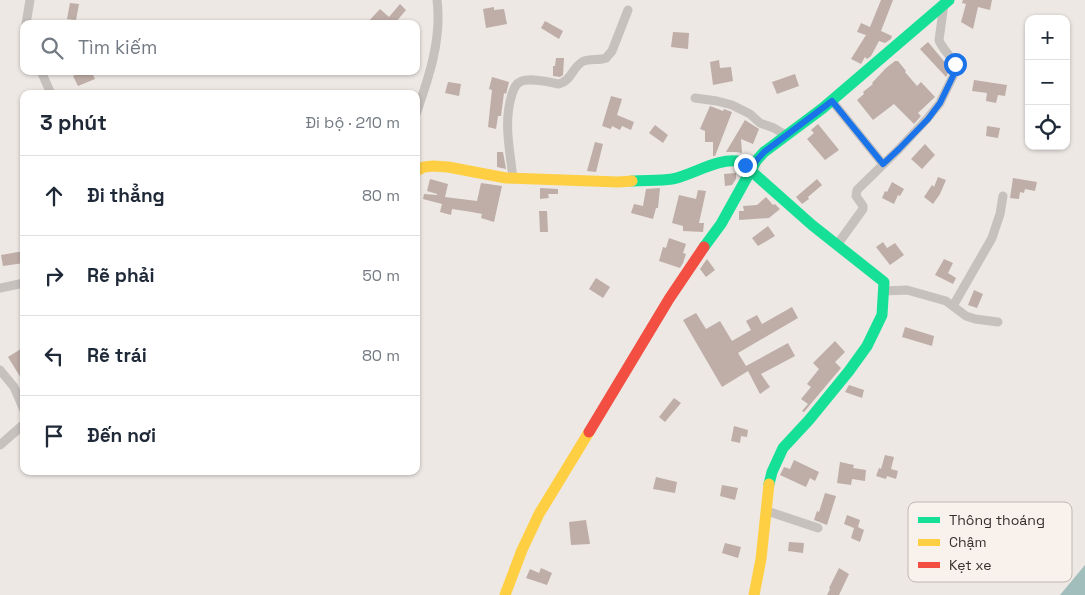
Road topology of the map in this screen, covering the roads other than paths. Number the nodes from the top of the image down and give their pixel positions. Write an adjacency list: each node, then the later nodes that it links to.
1 (30, 0): 5 (street)
2 (437, 0): 10 (street)
3 (946, 2): 9 (street); 12 (street)
4 (628, 10): 15 (street)
5 (27, 20)
6 (43, 75): 7 (street)
7 (49, 90)
8 (695, 98): 11 (street)
9 (832, 101): 11 (street); 12 (street)
10 (420, 104)
11 (786, 136): 14 (street)
12 (883, 164): 17 (street)
13 (420, 169): 15 (street)
14 (751, 171): 15 (street); 17 (street); 29 (street)
15 (513, 178)
16 (1003, 196): 21 (street)
17 (837, 245): 20 (street)
18 (20, 284): 19 (street)
19 (0, 288)
20 (883, 291): 21 (street); 27 (street)
21 (953, 306): 22 (street)
22 (998, 322)
23 (0, 370): 24 (street)
24 (20, 401)
25 (20, 428): 26 (street)
26 (0, 445)
27 (767, 511): 28 (street); 30 (street)
28 (818, 528)
29 (504, 595)
30 (754, 595)

